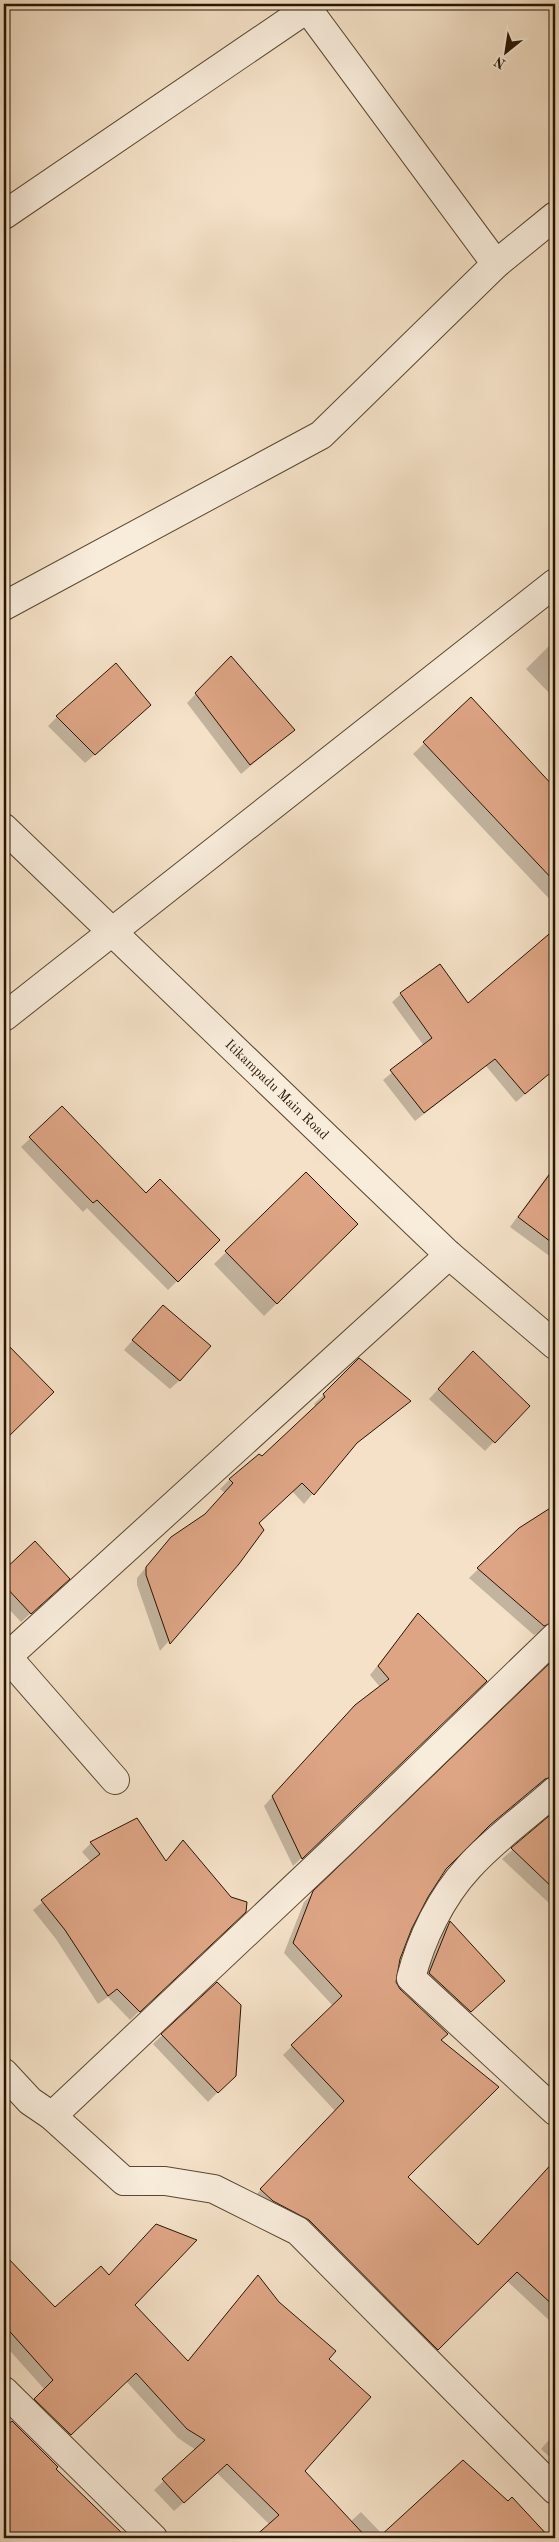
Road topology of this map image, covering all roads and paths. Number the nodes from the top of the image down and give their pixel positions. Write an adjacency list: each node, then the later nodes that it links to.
1 (309, 5): 2 (street); 4 (street)
2 (4, 215)
3 (555, 216): 4 (street)
4 (496, 264): 6 (street)
5 (555, 583): 8 (street)
6 (4, 606)
7 (4, 828): 8 (street, Itikampadu Main Road)
8 (111, 930): 9 (street); 10 (street, Itikampadu Main Road)
9 (4, 1017)
10 (449, 1255): 11 (street, Itikampadu Main Road); 13 (street)
11 (555, 1345)
12 (555, 1637): 18 (street)
13 (5, 1655): 14 (street)
14 (115, 1780)
15 (555, 1791): 17 (street)
16 (4, 2073): 18 (street)
17 (555, 2110)
18 (52, 2116): 20 (street)
19 (4, 2391): 21 (street)
20 (555, 2490)
21 (153, 2538)

